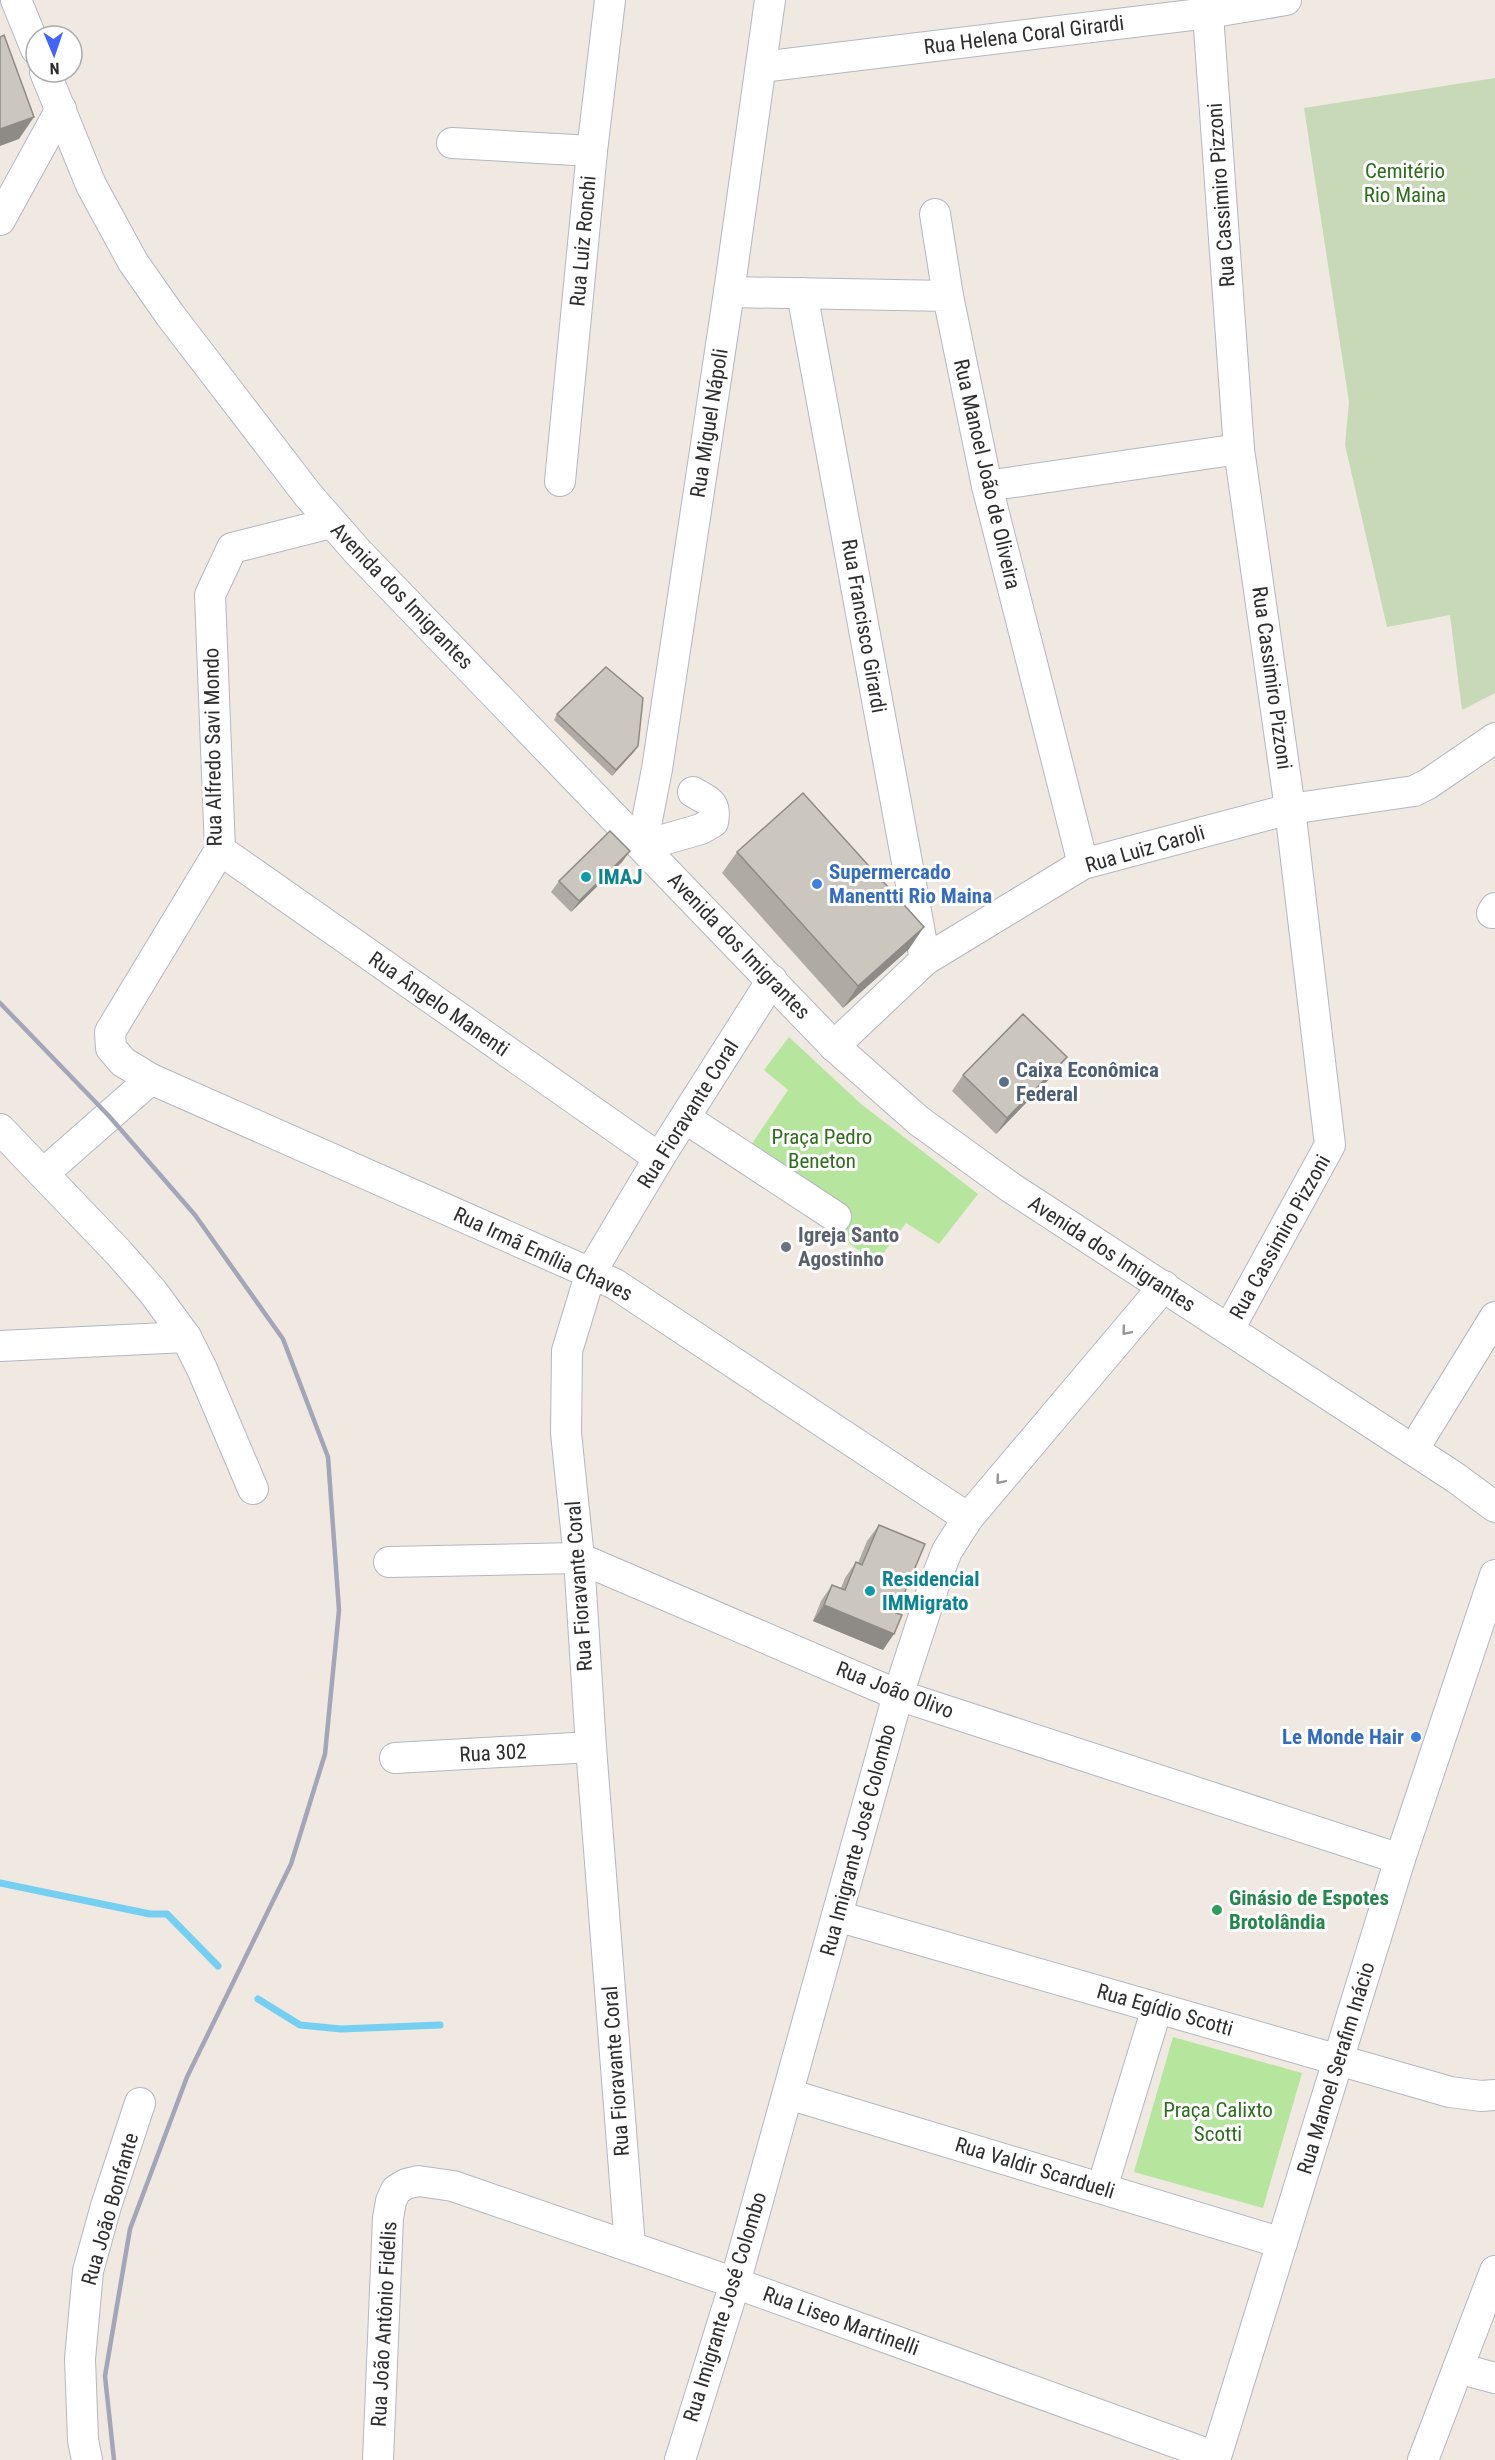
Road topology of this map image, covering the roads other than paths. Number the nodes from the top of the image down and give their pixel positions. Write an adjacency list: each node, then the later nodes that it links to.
1 (16, 0): 6 (street)
2 (610, 0): 11 (street, Rua Luiz Ronchi)
3 (770, 0): 7 (street, Rua Miguel Nápoli)
4 (1286, 0): 5 (street, Rua Helena Coral Girardi)
5 (1207, 6): 7 (street, Rua Helena Coral Girardi); 19 (street, Rua Cassimiro Pizzoni)
6 (26, 24)
7 (761, 67): 16 (street, Rua Miguel Nápoli)
8 (50, 84): 9 (street, Avenida dos Imigrantes)
9 (61, 110): 12 (street); 22 (street, Avenida dos Imigrantes)
10 (452, 143): 11 (street)
11 (592, 152): 20 (street, Rua Luiz Ronchi)
12 (31, 165): 13 (street); 15 (street)
13 (0, 173)
14 (935, 214): 18 (street, Rua Manoel João de Oliveira)
15 (0, 220)
16 (729, 292): 17 (street); 26 (street, Rua Miguel Nápoli)
17 (802, 293): 18 (street); 29 (street, Rua Francisco Girardi)
18 (948, 296): 21 (street, Rua Manoel João de Oliveira)
19 (1239, 449): 21 (street); 25 (street, Rua Cassimiro Pizzoni)
20 (560, 482)
21 (987, 486): 28 (street, Rua Manoel João de Oliveira)
22 (331, 523): 26 (street, Avenida dos Imigrantes); 27 (street, Rua Alfredo Savi Mondo)
23 (1495, 738): 25 (street, Rua Luiz Caroli)
24 (693, 792): 26 (street)
25 (1290, 809): 28 (street, Rua Luiz Caroli); 41 (street, Rua Cassimiro Pizzoni)
26 (642, 846): 30 (street, Avenida dos Imigrantes)
27 (219, 850): 32 (street, Rua Alfredo Savi Mondo); 35 (street, Rua Ângelo Manenti)
28 (1083, 864): 29 (street, Rua Luiz Caroli)
29 (925, 960): 31 (street, Rua Luiz Caroli)
30 (772, 980): 31 (street, Avenida dos Imigrantes); 33 (street, Rua Fioravante Coral)
31 (834, 1046): 39 (street, Avenida dos Imigrantes)
32 (151, 1079): 36 (street); 38 (street, Rua Irmã Emília Chaves)
33 (685, 1118): 35 (street, Rua Fioravante Coral); 37 (street)
34 (0, 1129): 36 (street)
35 (659, 1158): 38 (street, Rua Fioravante Coral)
36 (44, 1173): 42 (street)
37 (836, 1217)
38 (591, 1272): 47 (street, Rua Irmã Emília Chaves); 48 (street, Rua Fioravante Coral)
39 (1164, 1286): 41 (street, Avenida dos Imigrantes); 47 (street, Rua Imigrante José Colombo, one-way to 47)
40 (1495, 1317): 44 (street)
41 (1229, 1329): 44 (street, Avenida dos Imigrantes)
42 (186, 1337): 43 (street); 45 (street)
43 (0, 1346)
44 (1413, 1450): 46 (street, Avenida dos Imigrantes)
45 (253, 1489)
46 (1495, 1507)
47 (968, 1518): 51 (street, Rua Imigrante José Colombo)
48 (579, 1558): 49 (street, Rua João Olivo); 51 (street, Rua João Olivo); 52 (street, Rua Fioravante Coral)
49 (389, 1562)
50 (1495, 1575): 54 (street, Rua Manoel Serafim Inácio)
51 (898, 1695): 54 (street, Rua João Olivo); 55 (street, Rua Imigrante José Colombo)
52 (591, 1747): 53 (street, Rua 302); 64 (street, Rua Fioravante Coral)
53 (395, 1758)
54 (1400, 1859): 57 (street, Rua Manoel Serafim Inácio)
55 (837, 1916): 56 (street, Rua Egídio Scotti); 58 (street, Rua Imigrante José Colombo)
56 (1157, 2008): 57 (street, Rua Egídio Scotti); 61 (street)
57 (1338, 2060): 59 (street, Rua Egídio Scotti); 63 (street, Rua Manoel Serafim Inácio)
58 (788, 2094): 61 (street, Rua Valdir Scardueli); 66 (street, Rua Imigrante José Colombo)
59 (1495, 2095)
60 (140, 2103): 70 (street, Rua João Bonfante)
61 (1102, 2188): 63 (street, Rua Valdir Scardueli)
62 (396, 2190): 64 (street, Rua Liseo Martinelli); 71 (street, Rua João Antônio Fidélis)
63 (1282, 2243): 69 (street, Rua Manoel Serafim Inácio)
64 (630, 2246): 66 (street, Rua Liseo Martinelli)
65 (1495, 2271): 67 (street)
66 (735, 2283): 69 (street, Rua Liseo Martinelli); 72 (street, Rua Imigrante José Colombo)
67 (1458, 2368): 68 (street); 73 (street)
68 (1495, 2378)
69 (1215, 2458)
70 (87, 2460)
71 (378, 2460)
72 (680, 2460)
73 (1423, 2460)

